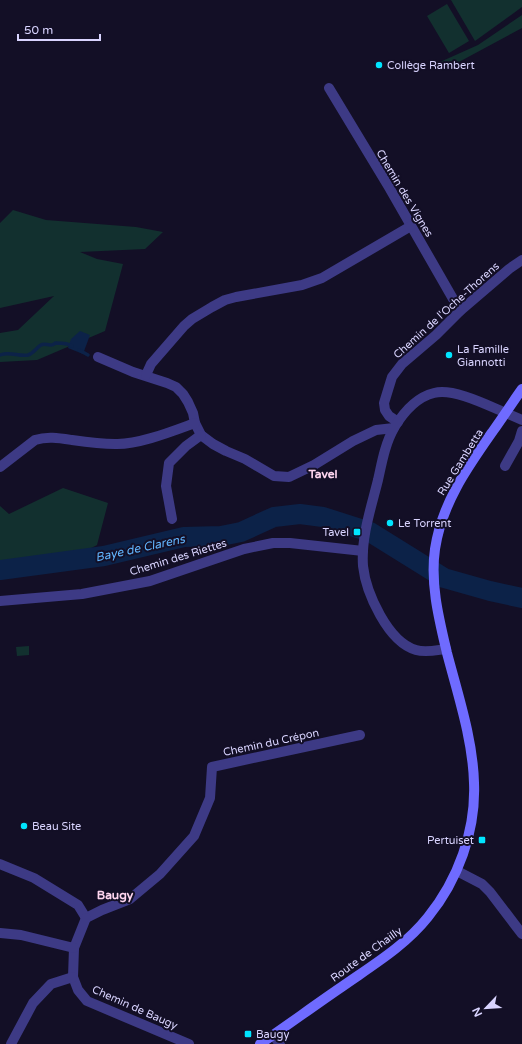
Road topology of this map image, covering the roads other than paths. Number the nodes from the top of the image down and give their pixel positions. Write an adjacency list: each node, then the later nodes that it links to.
1 (329, 88): 2 (street, Chemin des Vignes)
2 (411, 226): 4 (street, Chemin des Vignes); 6 (street)
3 (522, 260): 4 (street, Chemin de l'Oche-Thorens)
4 (460, 311): 11 (street, Chemin de l'Oche-Thorens)
5 (98, 358): 6 (street)
6 (146, 375): 10 (street)
7 (522, 389): 8 (main road, Rue Gambetta)
8 (506, 413): 9 (street); 11 (street); 19 (main road, Rue Gambetta)
9 (522, 420)
10 (195, 423): 13 (street); 15 (street)
11 (396, 425): 13 (street); 17 (street)
12 (522, 431): 14 (street)
13 (201, 435): 16 (street)
14 (505, 466)
15 (0, 467)
16 (172, 519)
17 (363, 551): 18 (street, Chemin des Riettes); 19 (street)
18 (0, 601)
19 (446, 649): 22 (main road, Route de Chailly)
20 (360, 735): 23 (street, Chemin du Crépon)
21 (0, 864): 23 (street)
22 (457, 871): 25 (street); 28 (main road, Route de Chailly)
23 (86, 918): 26 (street)
24 (0, 934): 26 (street)
25 (522, 934)
26 (74, 948): 27 (street)
27 (72, 977): 29 (street); 30 (street, Chemin de Baugy)
28 (273, 1035): 31 (main road, Route de Chailly); 32 (street)
29 (11, 1044)
30 (189, 1044)
31 (260, 1044)
32 (280, 1044)

